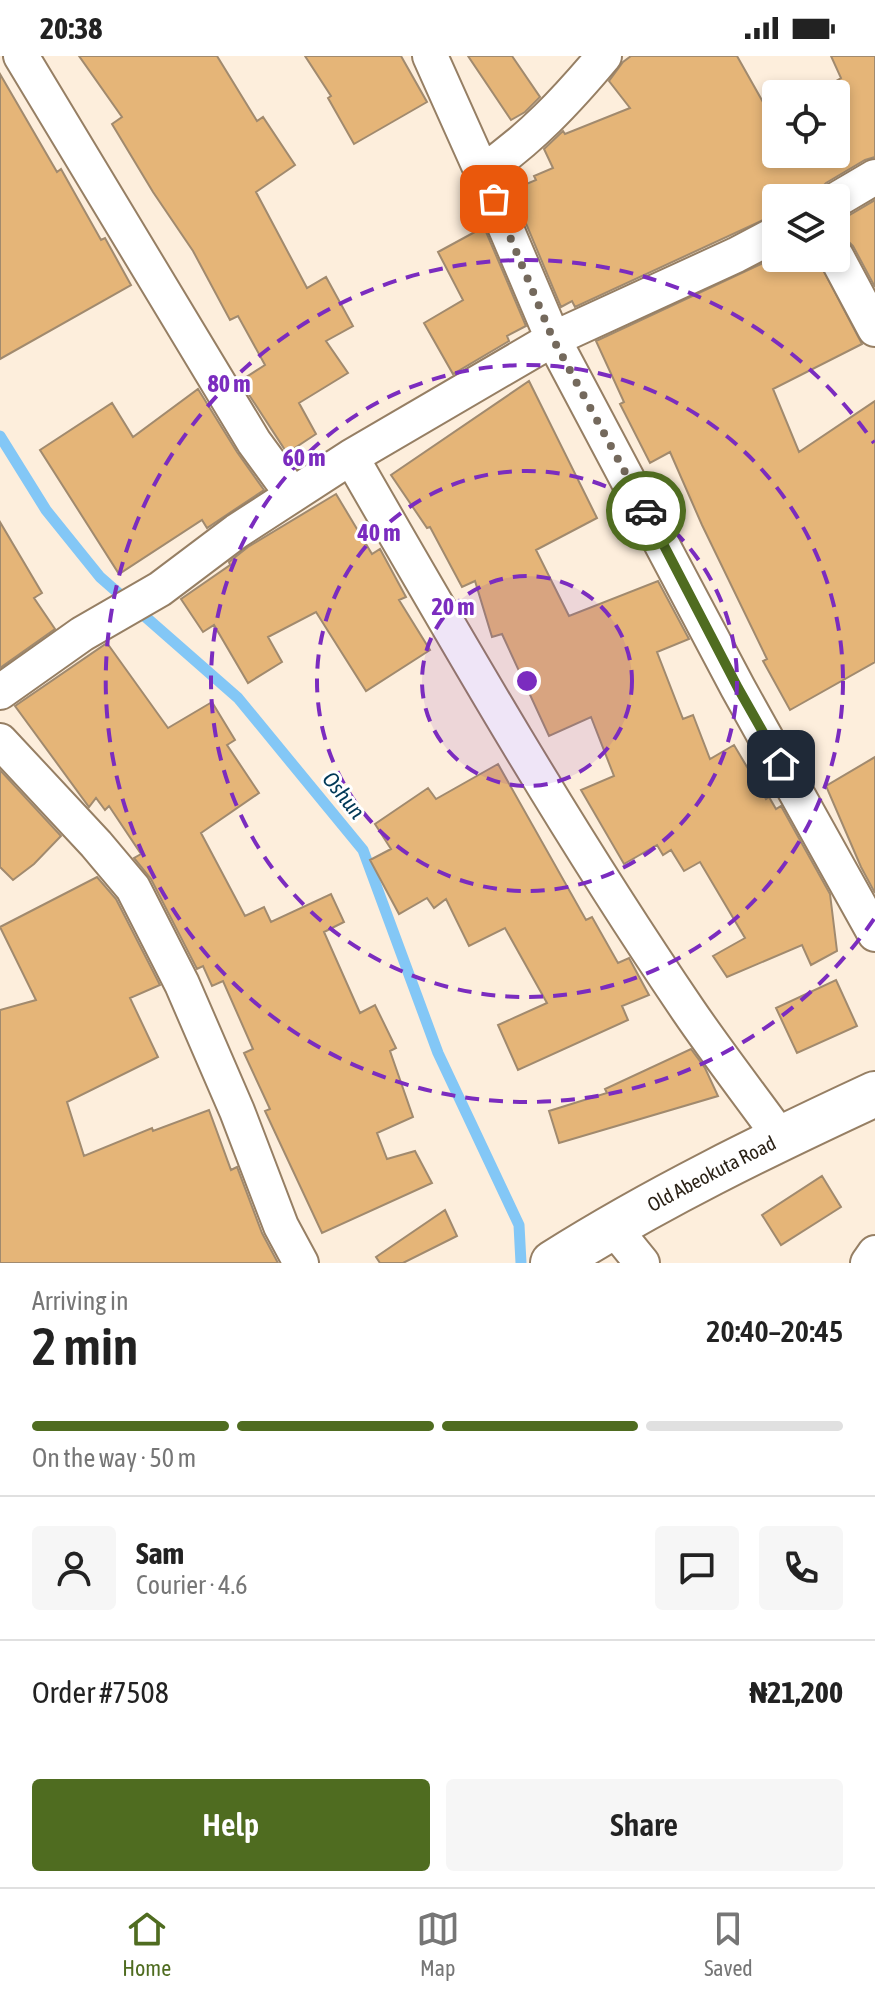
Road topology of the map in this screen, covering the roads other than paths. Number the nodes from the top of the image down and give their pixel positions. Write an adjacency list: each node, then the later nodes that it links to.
1 (21, 56): 12 (street)
2 (430, 56): 4 (street)
3 (604, 56): 4 (street)
4 (482, 172): 10 (street)
5 (875, 177): 6 (street)
6 (850, 192)
7 (762, 241): 10 (street)
8 (845, 272): 9 (street)
9 (875, 329)
10 (553, 339): 11 (street); 15 (street)
11 (351, 457): 12 (street); 17 (street)
12 (292, 494): 13 (street)
13 (0, 692)
14 (0, 741): 20 (street)
15 (875, 934)
16 (875, 1094): 17 (highway, Old Abeokuta Road)
17 (781, 1138): 18 (highway, Old Abeokuta Road)
18 (612, 1226): 21 (highway, Old Abeokuta Road); 22 (street)
19 (875, 1253): 23 (street)
20 (301, 1263)
21 (553, 1263)
22 (642, 1263)
23 (868, 1263)

